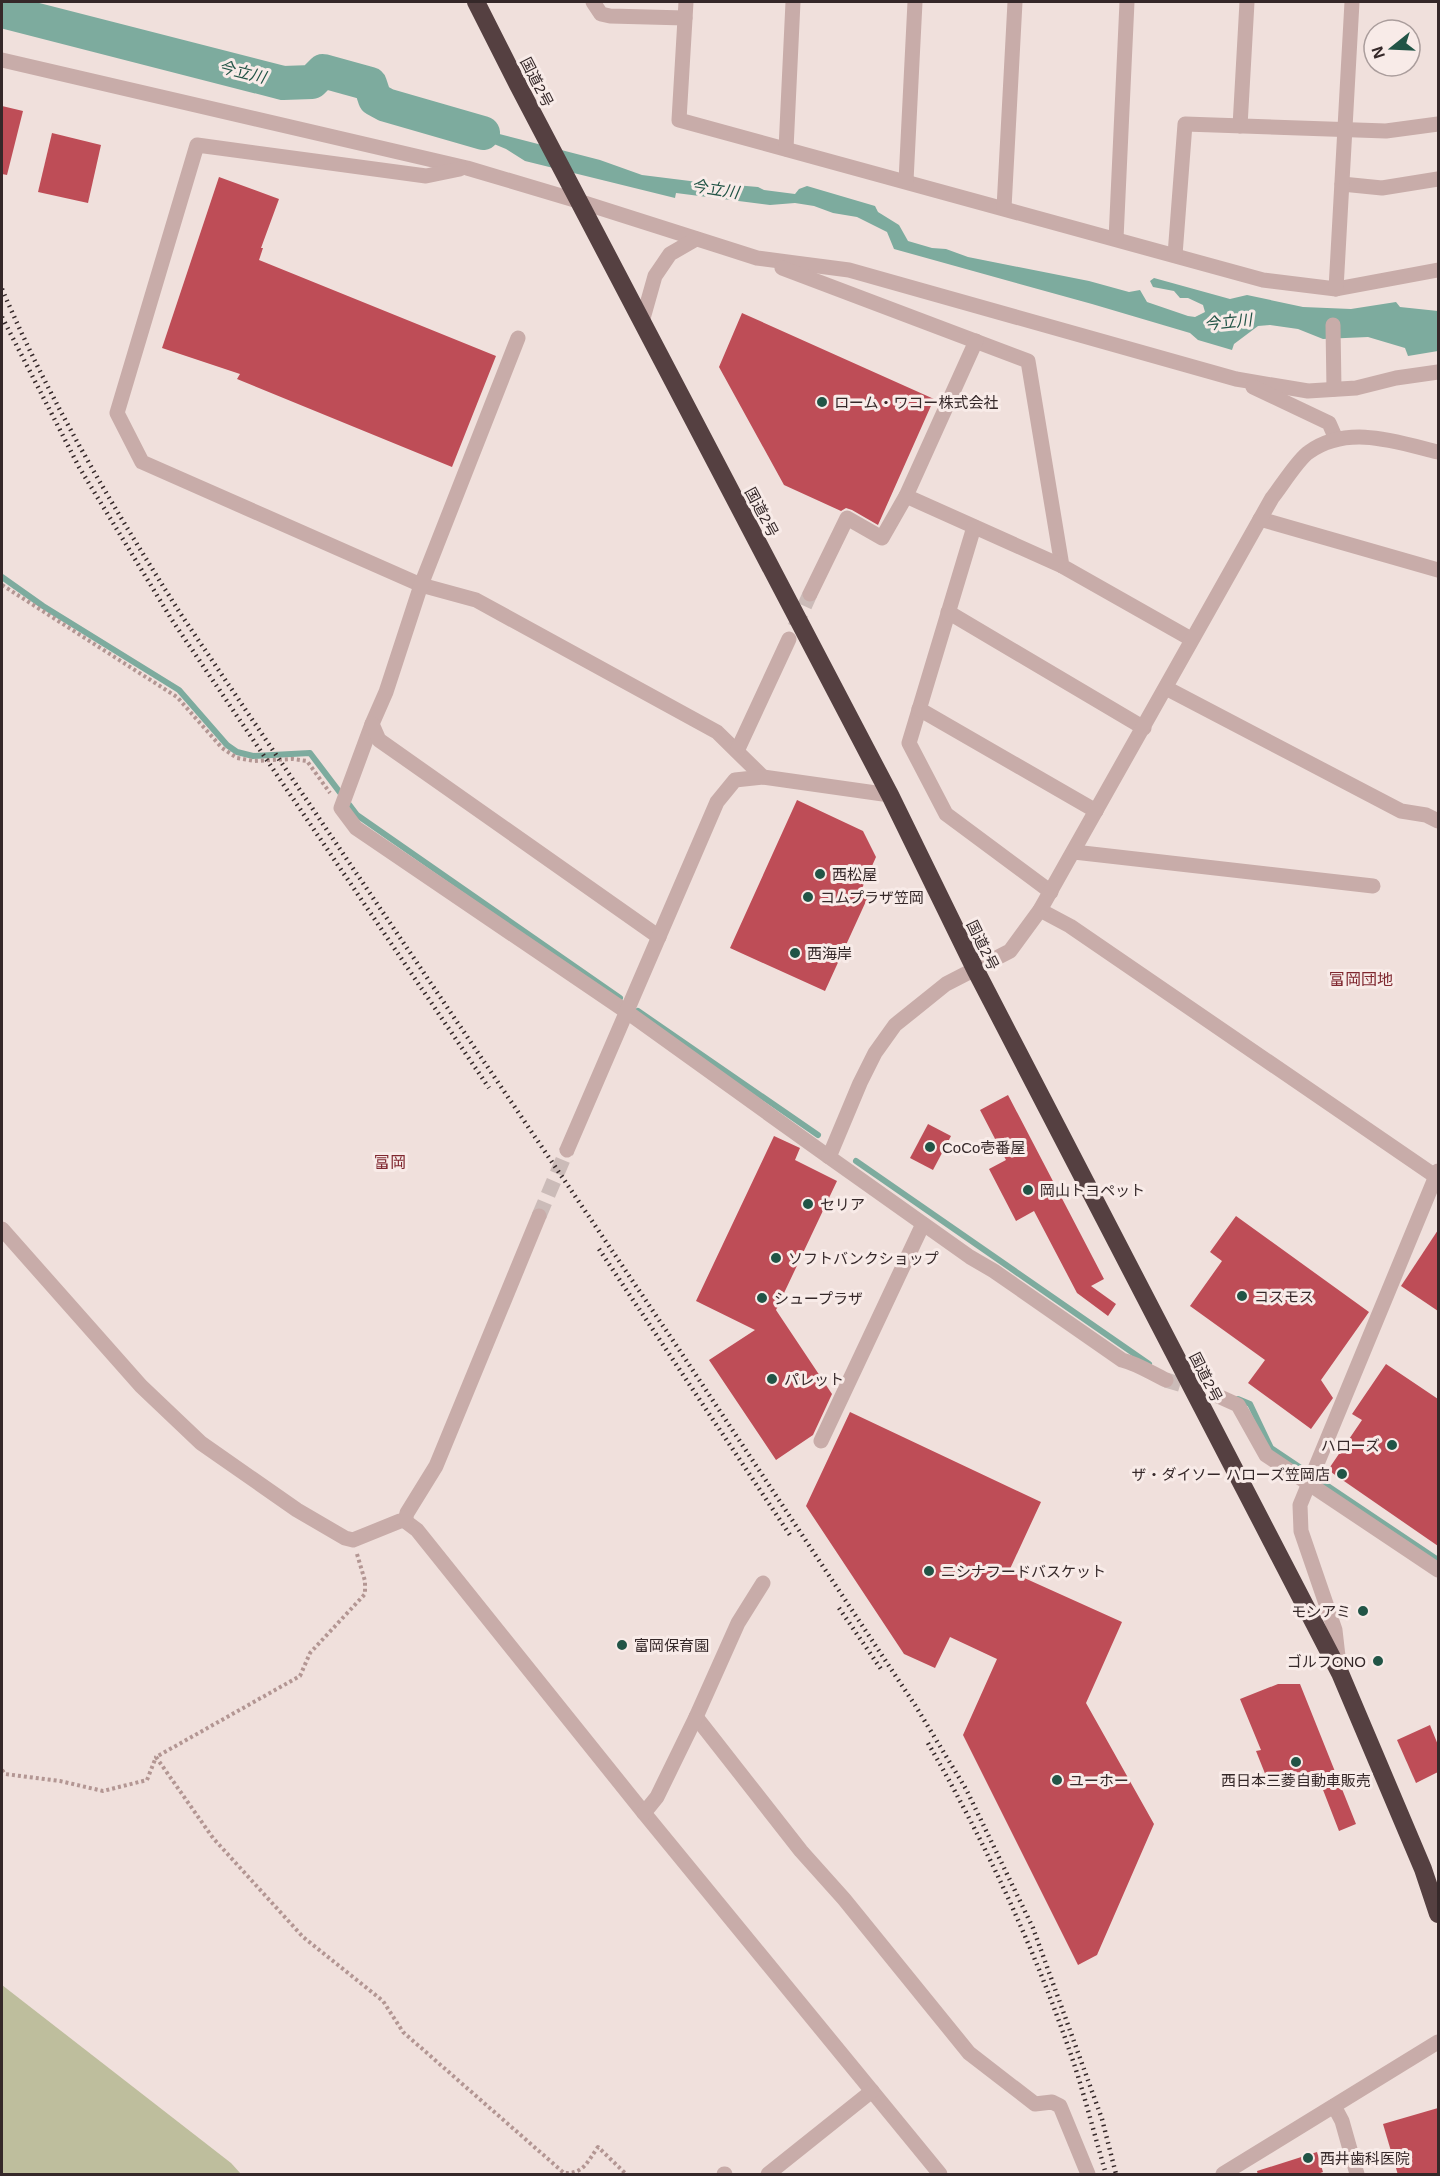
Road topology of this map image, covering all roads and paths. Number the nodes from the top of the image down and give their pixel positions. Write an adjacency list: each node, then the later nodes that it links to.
1 (476, 2): 20 (highway, 国道2号)
2 (594, 2): 10 (street)
3 (686, 2): 10 (street)
4 (794, 2): 15 (street)
5 (915, 2): 18 (street)
6 (1015, 2): 21 (street)
7 (1128, 2): 23 (street)
8 (1247, 2): 13 (street)
9 (1353, 2): 14 (street)
10 (685, 18): 15 (street)
11 (2, 60): 16 (street)
12 (1438, 124): 14 (street)
13 (1240, 126): 14 (street); 24 (street)
14 (1345, 129): 19 (street)
15 (786, 149): 18 (street)
16 (466, 168): 20 (street); 43 (street)
17 (1438, 180): 19 (street)
18 (906, 181): 21 (street)
19 (1342, 184): 27 (street)
20 (578, 201): 22 (street); 28 (highway, 国道2号)
21 (1004, 208): 23 (street)
22 (696, 239): 25 (street); 28 (street)
23 (1116, 239): 24 (street)
24 (1175, 255): 27 (street)
25 (757, 258): 31 (street); 33 (street)
26 (1438, 270): 27 (street)
27 (1336, 289)
28 (642, 322): 54 (highway, 国道2号)
29 (1333, 325): 34 (street)
30 (518, 339): 43 (street)
31 (976, 341): 37 (street); 40 (street)
32 (1438, 372): 34 (street)
33 (1236, 379): 34 (street); 35 (street)
34 (1333, 384)
35 (1336, 439): 36 (street); 38 (street)
36 (1438, 452)
37 (906, 496): 39 (street); 44 (street)
38 (1260, 519): 41 (street); 47 (street)
39 (974, 527): 40 (street); 45 (street)
40 (1062, 566): 47 (street)
41 (1438, 570)
42 (2, 585): 55 (path)
43 (421, 585): 50 (street); 52 (street)
44 (810, 594)
45 (948, 612): 49 (street); 51 (street)
46 (789, 639): 52 (street)
47 (1191, 639): 48 (street)
48 (1167, 688): 51 (street); 57 (street)
49 (919, 709): 56 (street); 60 (street)
50 (372, 724): 55 (street); 62 (street)
51 (1144, 728): 56 (street)
52 (737, 751): 53 (street)
53 (763, 777): 54 (street); 62 (street)
54 (890, 795): 63 (highway, 国道2号)
55 (343, 802): 64 (street)
56 (1096, 811): 58 (street)
57 (1438, 821)
58 (1074, 852): 59 (street); 60 (street)
59 (1373, 886)
60 (1051, 892): 61 (street)
61 (1040, 910): 63 (street); 67 (street)
62 (659, 937): 64 (street)
63 (975, 969): 66 (street); 79 (highway, 国道2号)
64 (630, 1007): 65 (street); 66 (street)
65 (567, 1150)
66 (829, 1157): 69 (street)
67 (1438, 1175): 74 (street)
68 (539, 1216): 75 (street)
69 (923, 1224): 71 (street); 73 (street)
70 (2, 1229): 76 (street)
71 (1166, 1380)
72 (1218, 1396): 74 (street)
73 (822, 1441)
74 (1311, 1478): 77 (street); 79 (street)
75 (405, 1521): 76 (street); 83 (street)
76 (353, 1540): 81 (path)
77 (1438, 1570)
78 (763, 1583): 80 (street)
79 (1340, 1674): 84 (highway, 国道2号)
80 (696, 1717): 83 (street); 91 (street)
81 (156, 1757): 82 (path); 88 (path)
82 (2, 1770)
83 (644, 1813): 86 (street)
84 (1438, 1914)
85 (1438, 2042): 87 (street)
86 (872, 2091): 89 (street); 90 (street)
87 (1334, 2106): 92 (street); 93 (street)
88 (626, 2175)
89 (768, 2175)
90 (940, 2175)
91 (1088, 2175)
92 (1223, 2175)
93 (1358, 2175)

